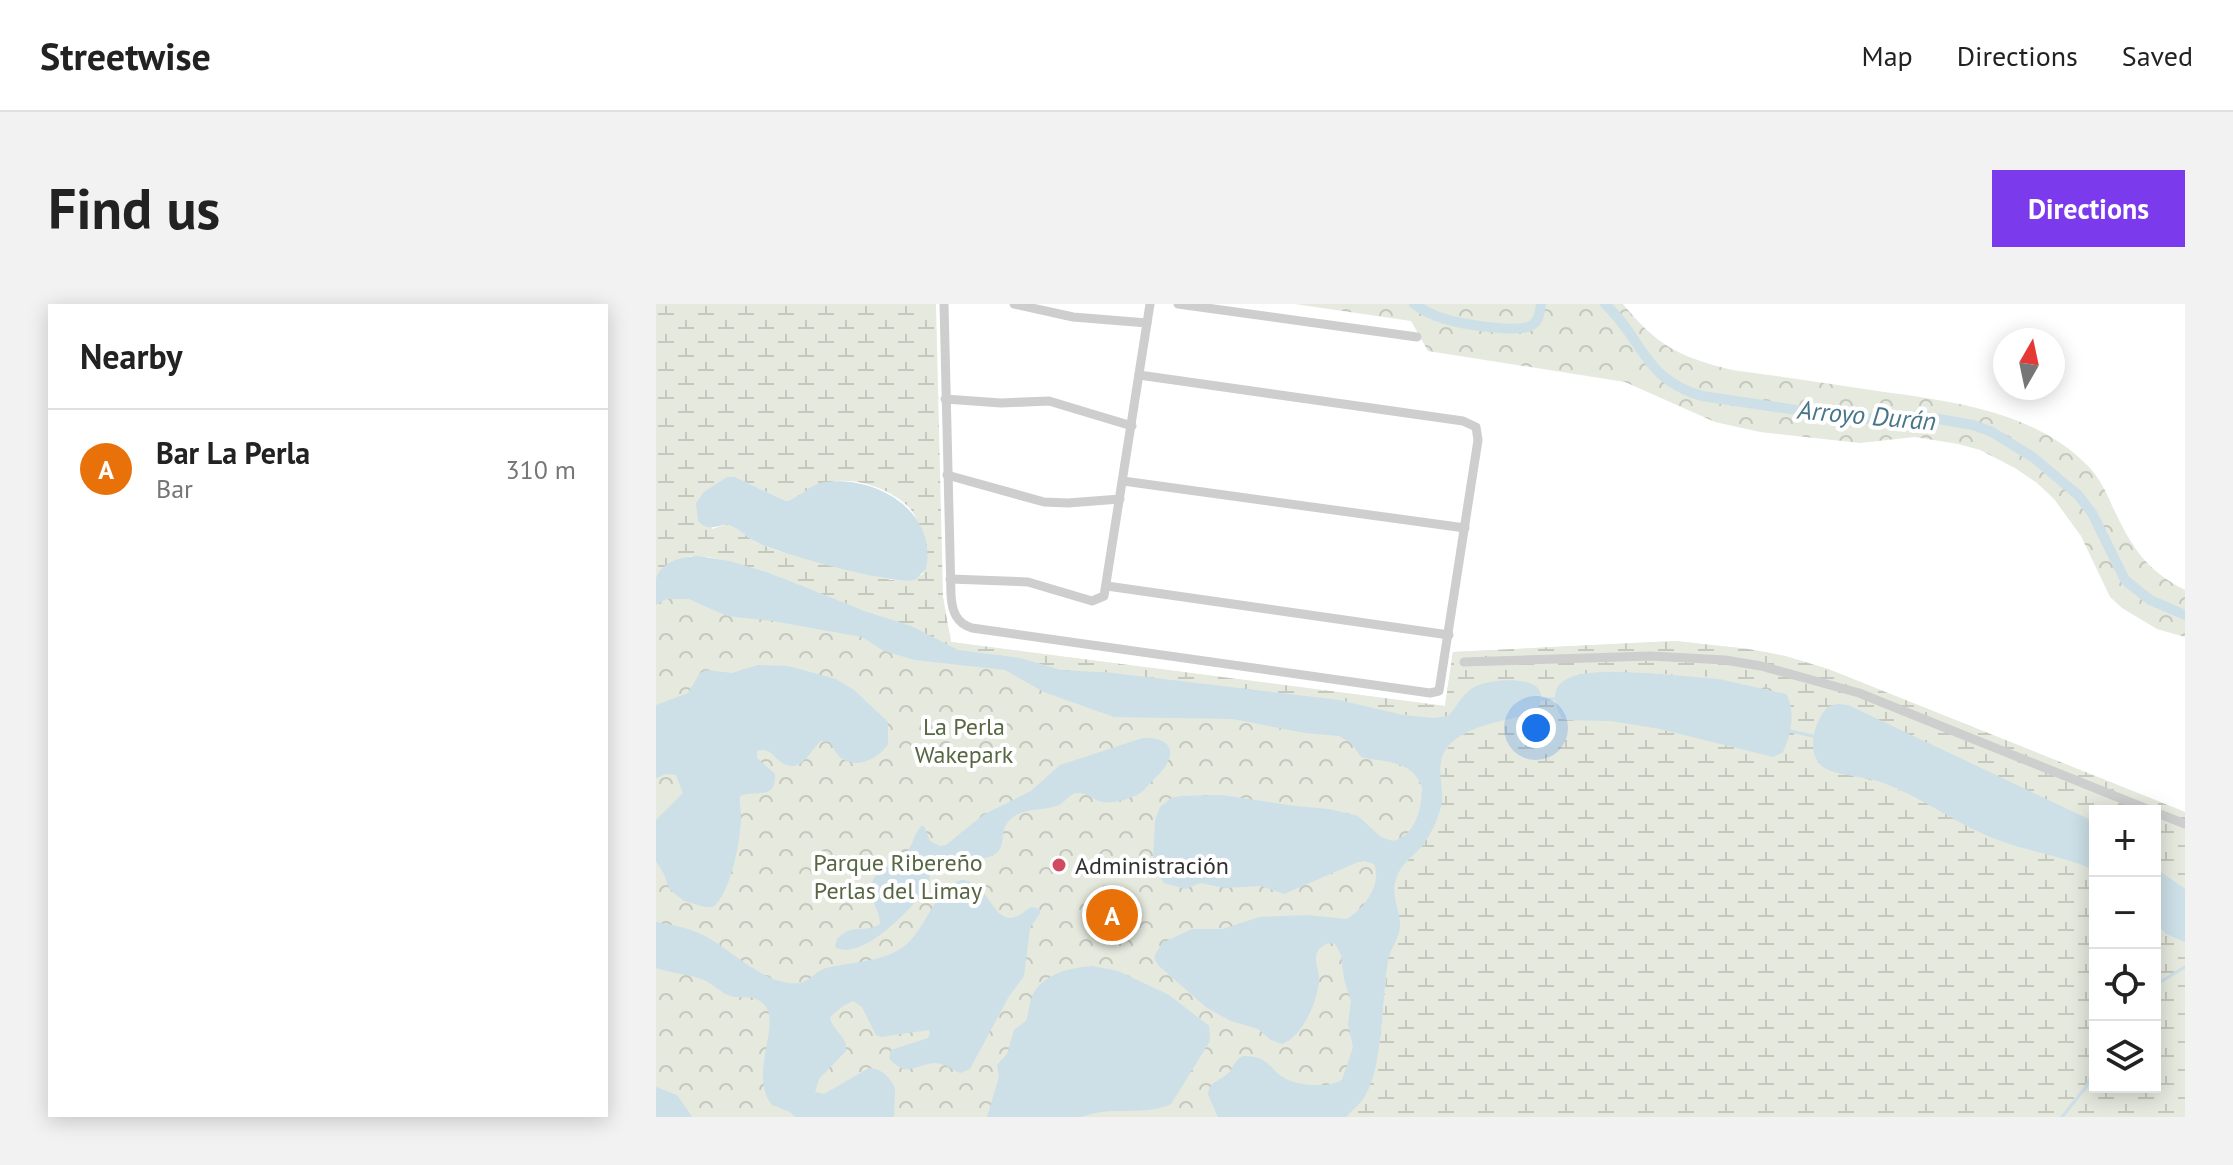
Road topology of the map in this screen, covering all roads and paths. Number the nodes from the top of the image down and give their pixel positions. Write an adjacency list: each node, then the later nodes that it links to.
1 (944, 304): 8 (street)
2 (1014, 304): 5 (street)
3 (1150, 304): 5 (street)
4 (1178, 304): 6 (street)
5 (1147, 323): 7 (street)
6 (1417, 337)
7 (1139, 375): 9 (street); 13 (street)
8 (945, 399): 9 (street); 10 (street)
9 (1132, 426): 11 (street)
10 (947, 475): 12 (street); 14 (street)
11 (1123, 481): 12 (street); 13 (street)
12 (1120, 499): 15 (street)
13 (1465, 528): 16 (street)
14 (950, 579): 15 (street); 16 (street)
15 (1107, 586): 16 (street)
16 (1449, 635)
17 (1464, 662): 18 (street)
18 (2136, 805)
19 (2161, 815): 20 (street)
20 (2185, 824)

